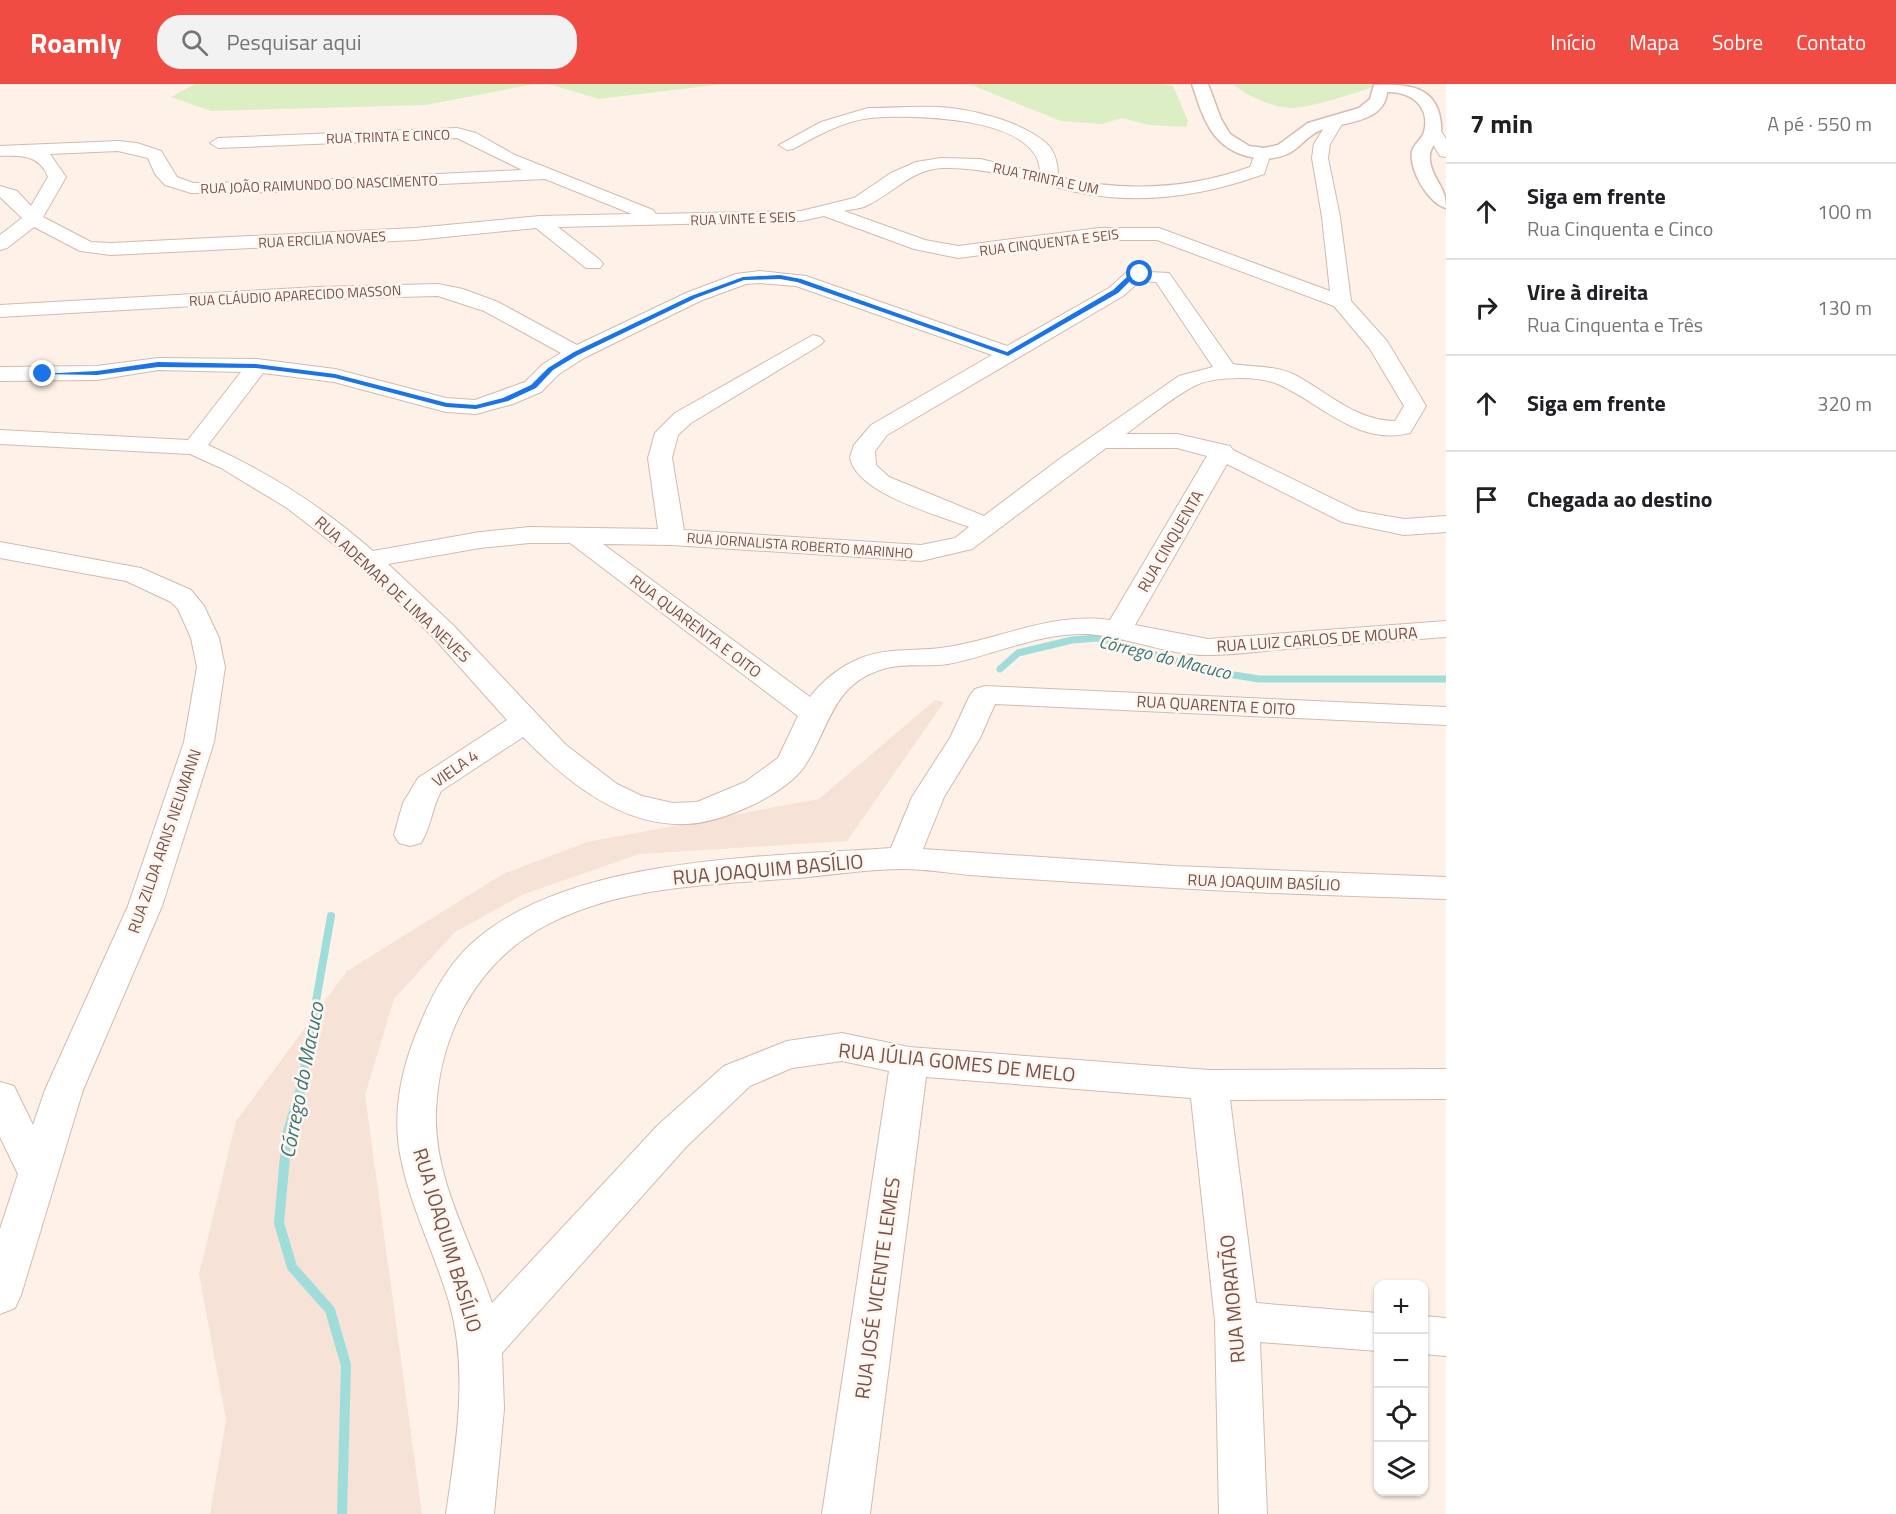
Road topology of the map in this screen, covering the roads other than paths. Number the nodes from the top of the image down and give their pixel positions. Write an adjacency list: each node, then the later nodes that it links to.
1 (1200, 84): 8 (main road)
2 (1336, 121): 3 (main road); 8 (main road); 19 (street)
3 (1433, 131): 7 (street); 12 (main road)
4 (218, 143): 9 (street, RUA TRINTA E CINCO)
5 (787, 146): 10 (street)
6 (8, 151): 9 (street, RUA JOÃO RAIMUNDO DO NASCIMENTO); 14 (street)
7 (1446, 152)
8 (1263, 153): 10 (street, RUA TRINTA E UM)
9 (548, 174): 15 (street, RUA TRINTA E CINCO)
10 (1049, 180): 13 (street, RUA TRINTA E UM)
11 (0, 191): 14 (street, RUA ERCILIA NOVAES)
12 (1446, 202)
13 (824, 210): 15 (street, RUA VINTE E SEIS); 19 (street, RUA CINQUENTA E SEIS)
14 (33, 219): 16 (street, RUA ERCILIA NOVAES); 17 (street)
15 (661, 220): 16 (street, RUA ERCILIA NOVAES)
16 (540, 222): 18 (street)
17 (0, 244)
18 (593, 264)
19 (1341, 302): 25 (street, RUA JORNALISTA ROBERTO MARINHO)
20 (0, 311): 22 (street, RUA CLÁUDIO APARECIDO MASSON)
21 (813, 341): 34 (street)
22 (576, 353): 23 (street); 24 (street)
23 (1008, 354): 25 (street); 32 (street)
24 (256, 366): 26 (street); 29 (street)
25 (1226, 370): 28 (street, RUA JORNALISTA ROBERTO MARINHO)
26 (0, 374)
27 (0, 437): 29 (street, RUA ADEMAR DE LIMA NEVES)
28 (1103, 441): 30 (street); 32 (street, RUA JORNALISTA ROBERTO MARINHO)
29 (194, 447): 36 (street, RUA ADEMAR DE LIMA NEVES)
30 (1222, 452): 31 (street); 38 (street, RUA CINQUENTA)
31 (1446, 524)
32 (987, 526): 34 (street, RUA JORNALISTA ROBERTO MARINHO)
33 (579, 537): 34 (street, RUA JORNALISTA ROBERTO MARINHO); 36 (street, RUA JORNALISTA ROBERTO MARINHO); 41 (street, RUA QUARENTA E OITO)
34 (672, 537)
35 (0, 550): 51 (street, RUA ZILDA ARNS NEUMANN)
36 (366, 560): 43 (street, RUA ADEMAR DE LIMA NEVES)
37 (1446, 629): 38 (street, RUA LUIZ CARLOS DE MOURA)
38 (1118, 630): 39 (street, RUA LUIZ CARLOS DE MOURA)
39 (949, 656): 40 (street); 41 (street, RUA LUIZ CARLOS DE MOURA)
40 (985, 695): 42 (street, RUA QUARENTA E OITO); 45 (street)
41 (814, 714): 43 (street, RUA ADEMAR DE LIMA NEVES)
42 (1446, 716)
43 (527, 721): 44 (street, VIELA 4)
44 (410, 835)
45 (903, 858): 46 (street, RUA JOAQUIM BASÍLIO); 57 (street, RUA JOAQUIM BASÍLIO)
46 (1446, 888)
47 (909, 1061): 49 (street, RUA JÚLIA GOMES DE MELO); 57 (street, RUA JÚLIA GOMES DE MELO); 59 (street, RUA JOSÉ VICENTE LEMES)
48 (1446, 1084): 49 (street, RUA JÚLIA GOMES DE MELO)
49 (1209, 1085): 53 (street, RUA MORATÃO)
50 (0, 1097): 51 (street)
51 (37, 1172): 52 (street, RUA ZILDA ARNS NEUMANN)
52 (0, 1295)
53 (1237, 1321): 54 (street); 60 (street, RUA MORATÃO)
54 (1374, 1332)
55 (1428, 1335): 56 (street)
56 (1446, 1337)
57 (480, 1346): 58 (street, RUA JOAQUIM BASÍLIO)
58 (470, 1514)
59 (846, 1514)
60 (1244, 1514)

